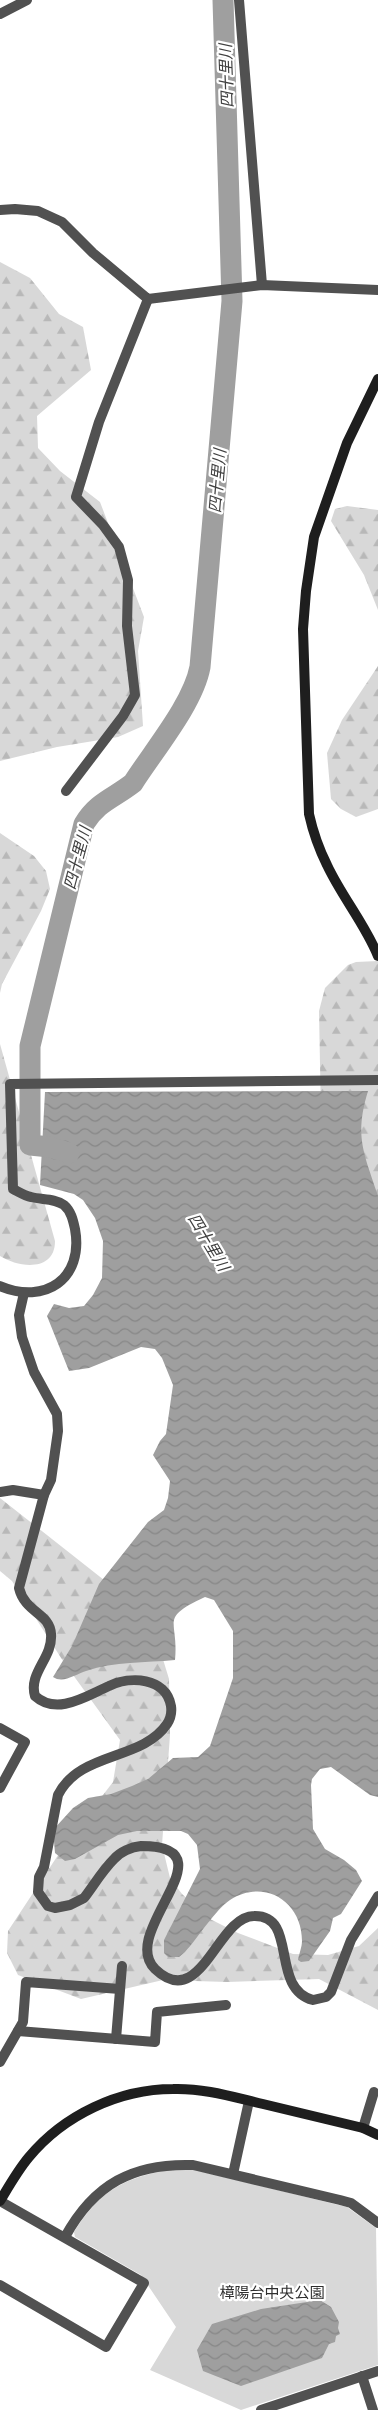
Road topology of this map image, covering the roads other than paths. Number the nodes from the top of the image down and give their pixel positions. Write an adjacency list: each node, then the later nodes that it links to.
1 (27, 0): 3 (street)
2 (239, 0): 5 (street)
3 (0, 14)
4 (0, 210): 7 (street)
5 (262, 285): 6 (street); 7 (street)
6 (378, 290)
7 (148, 299): 9 (street)
8 (378, 379): 10 (street)
9 (66, 791)
10 (378, 956)
11 (378, 1080): 13 (street)
12 (0, 1286): 13 (street)
13 (24, 1293): 15 (street)
14 (0, 1492): 15 (street)
15 (44, 1495): 18 (street)
16 (0, 1728): 17 (street)
17 (0, 1788)
18 (378, 1896)
19 (122, 1966): 20 (street)
20 (120, 1989): 22 (street); 23 (street)
21 (226, 2005): 23 (street)
22 (18, 2031): 23 (street); 24 (street)
23 (116, 2039)
24 (0, 2062)
25 (374, 2092): 27 (street)
26 (249, 2101): 27 (street); 29 (street); 30 (street)
27 (363, 2128): 28 (street)
28 (378, 2135)
29 (233, 2174): 31 (street); 32 (street)
30 (0, 2201): 32 (street)
31 (378, 2223)
32 (65, 2237): 33 (street)
33 (0, 2285)
34 (378, 2371): 35 (street)
35 (362, 2376): 36 (street); 39 (street)
36 (294, 2399): 37 (street); 38 (street)
37 (260, 2410)
38 (298, 2410)
39 (373, 2410)

